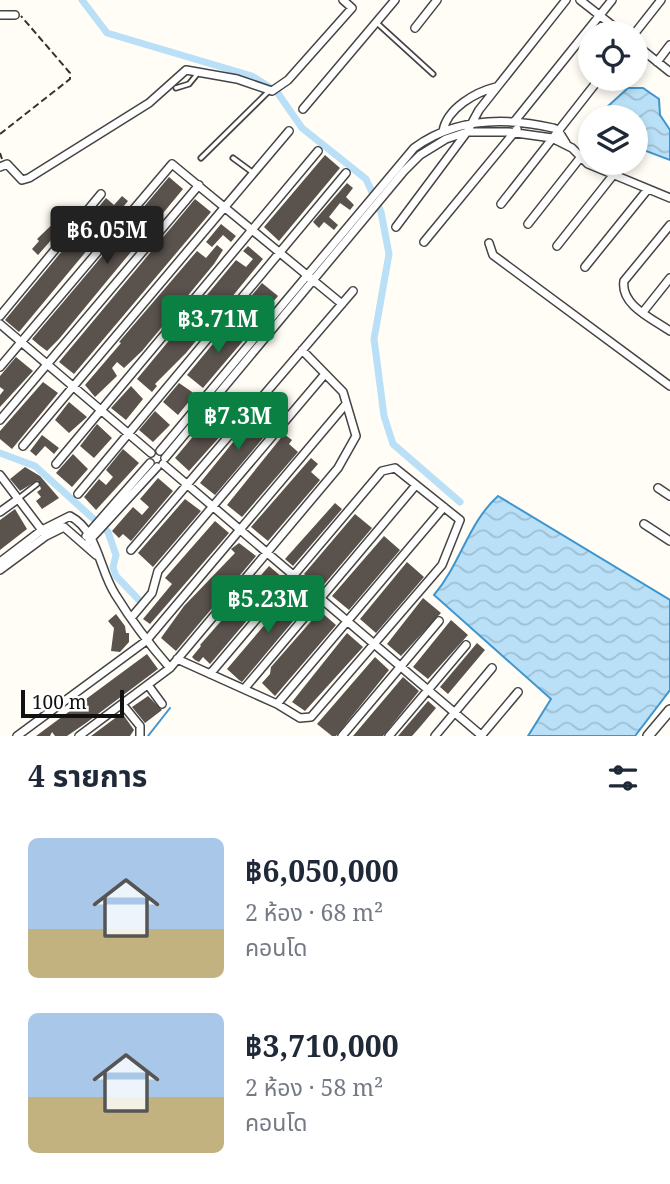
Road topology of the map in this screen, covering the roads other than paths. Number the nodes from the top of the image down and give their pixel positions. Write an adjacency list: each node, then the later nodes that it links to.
1 (343, 0): 25 (street)
2 (436, 0): 15 (street)
3 (566, 0): 22 (street)
4 (580, 0): 11 (street)
5 (612, 0): 11 (street)
6 (661, 0): 13 (street)
7 (393, 2): 8 (lane); 14 (street)
8 (399, 10)
9 (0, 15): 10 (street)
10 (15, 15)
11 (599, 15): 12 (street); 28 (street)
12 (607, 21)
13 (644, 21)
14 (375, 22): 21 (lane); 26 (street)
15 (415, 28)
16 (670, 45): 18 (street)
17 (648, 55): 18 (street)
18 (657, 62): 20 (street)
19 (199, 72): 23 (lane); 25 (street); 41 (street)
20 (670, 72)
21 (433, 74)
22 (497, 87): 27 (street); 31 (street)
23 (176, 88)
24 (589, 91): 29 (street)
25 (270, 92): 38 (lane)
26 (303, 109)
27 (472, 122): 28 (street); 31 (street); 32 (street)
28 (518, 123): 29 (street); 33 (street)
29 (558, 130): 34 (street); 35 (street)
30 (289, 131): 43 (street)
31 (443, 131): 42 (street)
32 (467, 132): 33 (street); 42 (street); 55 (street)
33 (515, 133): 34 (street); 57 (street)
34 (552, 138): 35 (street); 51 (street)
35 (566, 144): 37 (street)
36 (318, 151): 56 (street)
37 (578, 156)
38 (201, 158)
39 (233, 158): 43 (lane)
40 (578, 161): 53 (street)
41 (0, 167)
42 (401, 168): 62 (street)
43 (253, 173): 52 (street)
44 (346, 173): 60 (street)
45 (613, 175): 59 (street)
46 (616, 175): 48 (street)
47 (199, 185): 52 (street); 70 (street); 72 (street)
48 (648, 189): 50 (street); 61 (street)
49 (101, 194): 67 (street)
50 (670, 198)
51 (501, 204)
52 (225, 207): 56 (street); 77 (street)
53 (528, 224)
54 (670, 225): 66 (street)
55 (396, 227)
56 (253, 230): 60 (street); 79 (street)
57 (424, 242)
58 (489, 243): 76 (street)
59 (557, 246)
60 (280, 253): 62 (street); 81 (street)
61 (585, 267)
62 (311, 278): 65 (street); 74 (street)
63 (670, 278): 66 (street)
64 (353, 290): 65 (street)
65 (342, 304): 71 (street)
66 (643, 312): 69 (street)
67 (0, 316)
68 (0, 324): 70 (street)
69 (670, 331)
70 (22, 343): 72 (street); 73 (street)
71 (302, 350): 75 (street); 88 (street)
72 (47, 365): 77 (street); 80 (street)
73 (0, 367)
74 (236, 367): 83 (street); 84 (street)
75 (325, 374): 78 (street); 94 (street)
76 (670, 386)
77 (73, 387): 79 (street); 82 (street)
78 (346, 404): 98 (street); 104 (street)
79 (101, 410): 81 (street); 85 (street)
80 (0, 420)
81 (128, 434): 83 (street); 91 (street)
82 (23, 446)
83 (155, 452): 84 (street); 84 (street)
84 (159, 463): 88 (street); 100 (street)
85 (56, 464)
86 (0, 475): 93 (street)
87 (37, 484): 93 (lane)
88 (187, 484): 94 (street); 103 (street)
89 (416, 485): 95 (street); 108 (street); 109 (street)
90 (658, 488): 92 (street)
91 (78, 494)
92 (670, 496)
93 (18, 499): 96 (street); 99 (street)
94 (213, 507): 98 (street); 110 (street)
95 (444, 507): 111 (street); 114 (street)
96 (0, 512)
97 (644, 524): 101 (street)
98 (240, 530): 104 (street); 113 (street)
99 (44, 533): 100 (street); 102 (street); 106 (street); 107 (street)
100 (91, 536): 102 (street); 105 (street)
101 (670, 540)
102 (83, 543): 105 (street)
103 (131, 550)
104 (267, 553): 108 (street); 116 (street)
105 (97, 556): 110 (street)
106 (0, 562)
107 (0, 570)
108 (293, 575): 109 (street); 120 (street)
109 (320, 598): 111 (street); 122 (street)
110 (131, 618): 113 (street)
111 (347, 621): 114 (street); 127 (street)
112 (439, 621): 117 (street)
113 (146, 641): 118 (street); 131 (street)
114 (374, 645): 117 (street); 127 (street)
115 (466, 645): 123 (street)
116 (177, 659): 118 (street); 120 (street)
117 (401, 667): 123 (street); 134 (street)
118 (170, 668): 121 (street)
119 (492, 668): 129 (street)
120 (210, 674): 122 (street)
121 (148, 685): 125 (street); 126 (street)
122 (244, 689): 127 (street)
123 (428, 690): 129 (street); 135 (street)
124 (518, 691): 137 (street)
125 (122, 704): 132 (street); 133 (street)
126 (162, 704)
127 (277, 704)
128 (670, 710): 130 (street)
129 (454, 713): 136 (street); 137 (street)
130 (651, 735)
131 (17, 736)
132 (79, 736)
133 (140, 736)
134 (342, 736)
135 (389, 736)
136 (435, 736)
137 (481, 736)

